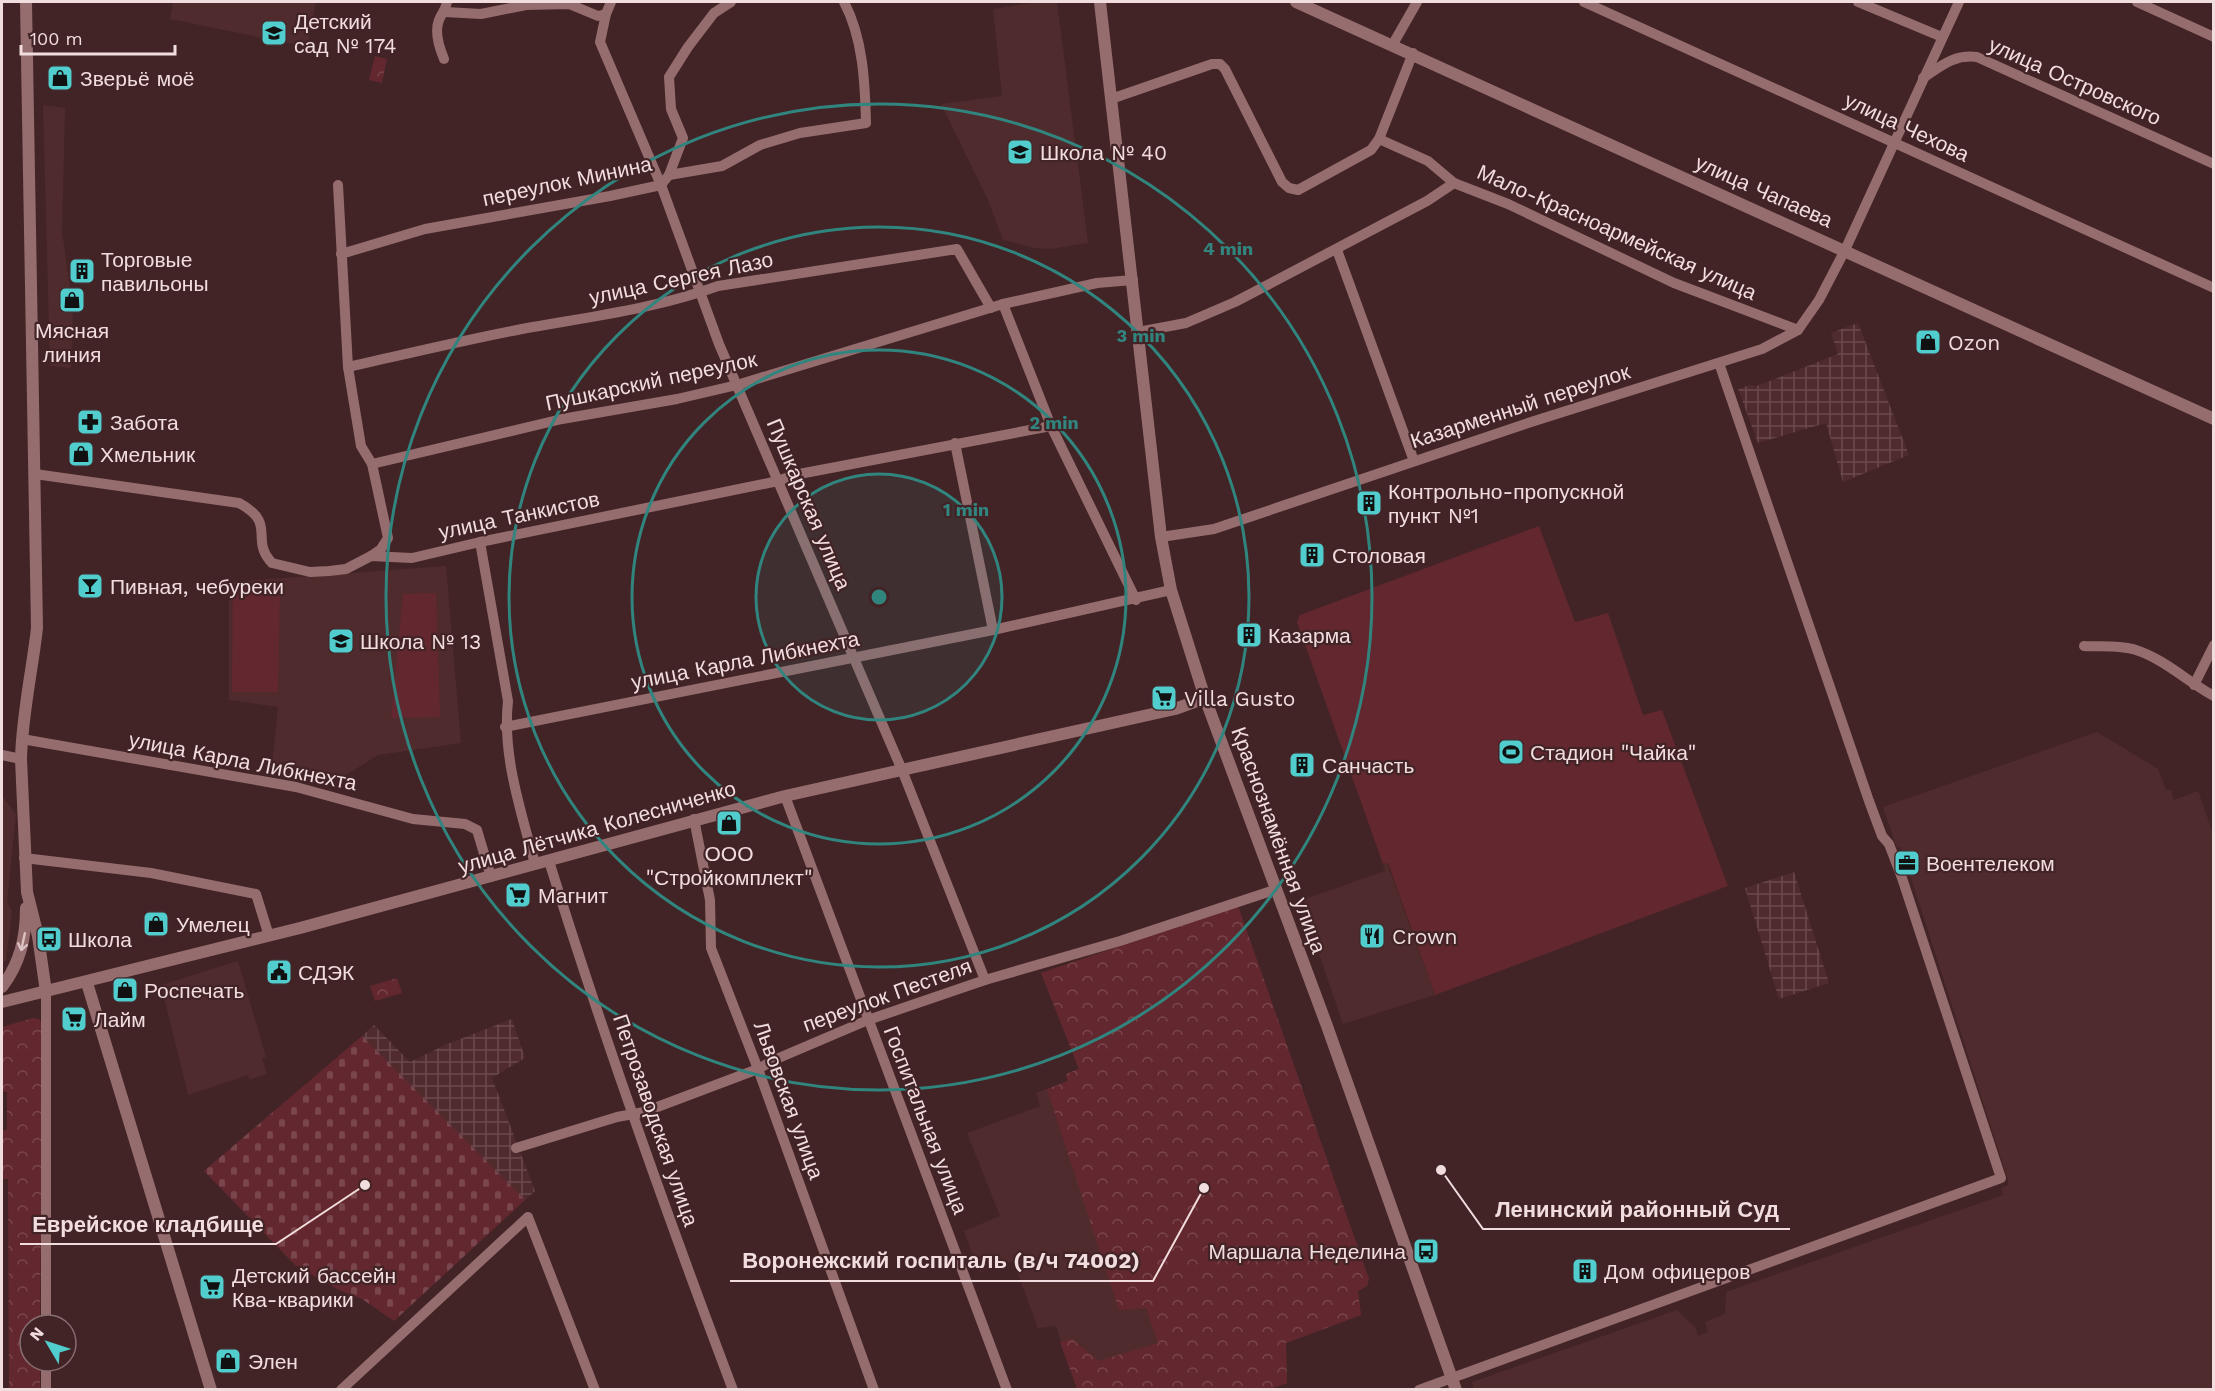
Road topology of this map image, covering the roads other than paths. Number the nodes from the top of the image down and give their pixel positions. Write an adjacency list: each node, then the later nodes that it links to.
1 (26, 2): 46 (street)
2 (611, 2): 13 (street)
3 (731, 2): 24 (street)
4 (844, 2): 24 (street, переулок Минина)
5 (1100, 2): 20 (street, Краснознамённая улица)
6 (1296, 2): 16 (street, улица Чапаева)
7 (1417, 2): 16 (street)
8 (1584, 2): 22 (street, улица Чехова)
9 (1858, 2): 14 (street)
10 (1959, 2): 14 (street, Казарменный переулок)
11 (2137, 2): 15 (street)
12 (446, 7): 13 (street); 18 (street)
13 (606, 15): 27 (street, Пушкарская улица)
14 (1942, 37): 19 (street, Казарменный переулок)
15 (2214, 37)
16 (1393, 44): 17 (street, улица Чапаева)
17 (1413, 53): 21 (street); 29 (street, улица Чапаева)
18 (444, 59)
19 (1923, 78): 22 (street, Казарменный переулок); 23 (street, улица Островского)
20 (1111, 99): 21 (street); 31 (street, Краснознамённая улица)
21 (1379, 139): 25 (street, Мало-Красноармейская улица)
22 (1893, 142): 29 (street, Казарменный переулок); 32 (street, улица Чехова)
23 (2214, 164)
24 (669, 174): 27 (street, переулок Минина)
25 (1454, 183): 28 (street, Мало-Красноармейская улица); 36 (street, Мало-Красноармейская улица)
26 (338, 185): 30 (street)
27 (661, 185): 30 (street, переулок Минина); 33 (street, Пушкарская улица)
28 (1337, 250): 37 (street, Мало-Красноармейская улица); 44 (street)
29 (1845, 250): 36 (street, Казарменный переулок); 41 (street, улица Чапаева)
30 (340, 254): 39 (street)
31 (1132, 280): 34 (street, Пушкарский переулок); 37 (street, Краснознамённая улица)
32 (2214, 288)
33 (700, 293): 35 (street, улица Сергея Лазо); 39 (street, улица Сергея Лазо); 40 (street, Пушкарская улица)
34 (1003, 304): 35 (street, Пушкарский переулок); 42 (street)
35 (991, 308): 40 (street, Пушкарский переулок)
36 (1798, 330): 38 (street, Казарменный переулок)
37 (1138, 333): 48 (street, Краснознамённая улица)
38 (1719, 363): 44 (street, Казарменный переулок); 85 (street)
39 (348, 367): 45 (street)
40 (737, 385): 45 (street, Пушкарский переулок); 47 (street, Пушкарская улица)
41 (2214, 419)
42 (1051, 426): 43 (street, улица Танкистов); 52 (street)
43 (955, 443): 47 (street, улица Танкистов); 53 (street)
44 (1414, 461): 48 (street, Казарменный переулок)
45 (372, 464): 50 (street)
46 (35, 474): 50 (street, улица Танкистов); 61 (street)
47 (778, 482): 49 (street, улица Танкистов); 56 (street, Пушкарская улица)
48 (1161, 537): 51 (street, Краснознамённая улица)
49 (480, 542): 50 (street, улица Танкистов); 60 (street)
50 (371, 556)
51 (1171, 590): 52 (street, улица Карла Либкнехта); 59 (street, Краснознамённая улица)
52 (1136, 600): 53 (street, улица Карла Либкнехта)
53 (993, 630): 56 (street, улица Карла Либкнехта)
54 (2214, 645): 57 (street)
55 (2084, 646): 57 (street)
56 (854, 658): 60 (street, улица Карла Либкнехта); 64 (street, Пушкарская улица)
57 (2194, 685): 58 (street)
58 (2214, 696)
59 (1205, 698): 64 (street, улица Лётчика Колесниченко); 71 (street, Краснознамённая улица)
60 (506, 727): 69 (street)
61 (22, 739): 63 (street); 70 (street, улица Карла Либкнехта)
62 (2, 755): 63 (street)
63 (21, 759): 67 (street)
64 (902, 770): 65 (street, улица Лётчика Колесниченко); 74 (street, Пушкарская улица)
65 (785, 796): 66 (street, улица Лётчика Колесниченко); 79 (street, Госпитальная улица)
66 (694, 819): 68 (street, улица Лётчика Колесниченко); 80 (street, Львовская улица)
67 (24, 858): 72 (street); 73 (street)
68 (549, 861): 69 (street, улица Лётчика Колесниченко); 81 (street, Петрозаводская улица)
69 (535, 864): 70 (street, улица Лётчика Колесниченко)
70 (491, 877): 73 (street, улица Лётчика Колесниченко)
71 (1277, 889): 74 (street, переулок Пестеля); 85 (street, Краснознамённая улица)
72 (27, 892): 76 (street, one-way to 76); 77 (street)
73 (269, 936): 75 (street, улица Лётчика Колесниченко)
74 (985, 980): 79 (street, переулок Пестеля)
75 (87, 982): 77 (street, улица Лётчика Колесниченко); 87 (street)
76 (2, 987)
77 (46, 992): 78 (street, улица Лётчика Колесниченко); 83 (street)
78 (2, 1002)
79 (868, 1020): 80 (street, переулок Пестеля); 92 (street, Госпитальная улица)
80 (758, 1069): 81 (street, переулок Пестеля); 91 (street, Львовская улица)
81 (634, 1114): 82 (street, переулок Пестеля); 90 (street, Петрозаводская улица)
82 (516, 1148)
83 (46, 1313)
84 (46, 1373): 86 (street)
85 (1454, 1383): 93 (street)
86 (46, 1389)
87 (211, 1389)
88 (341, 1389): 89 (street)
89 (595, 1389)
90 (733, 1389)
91 (874, 1389)
92 (1007, 1389)
93 (1419, 1389)

